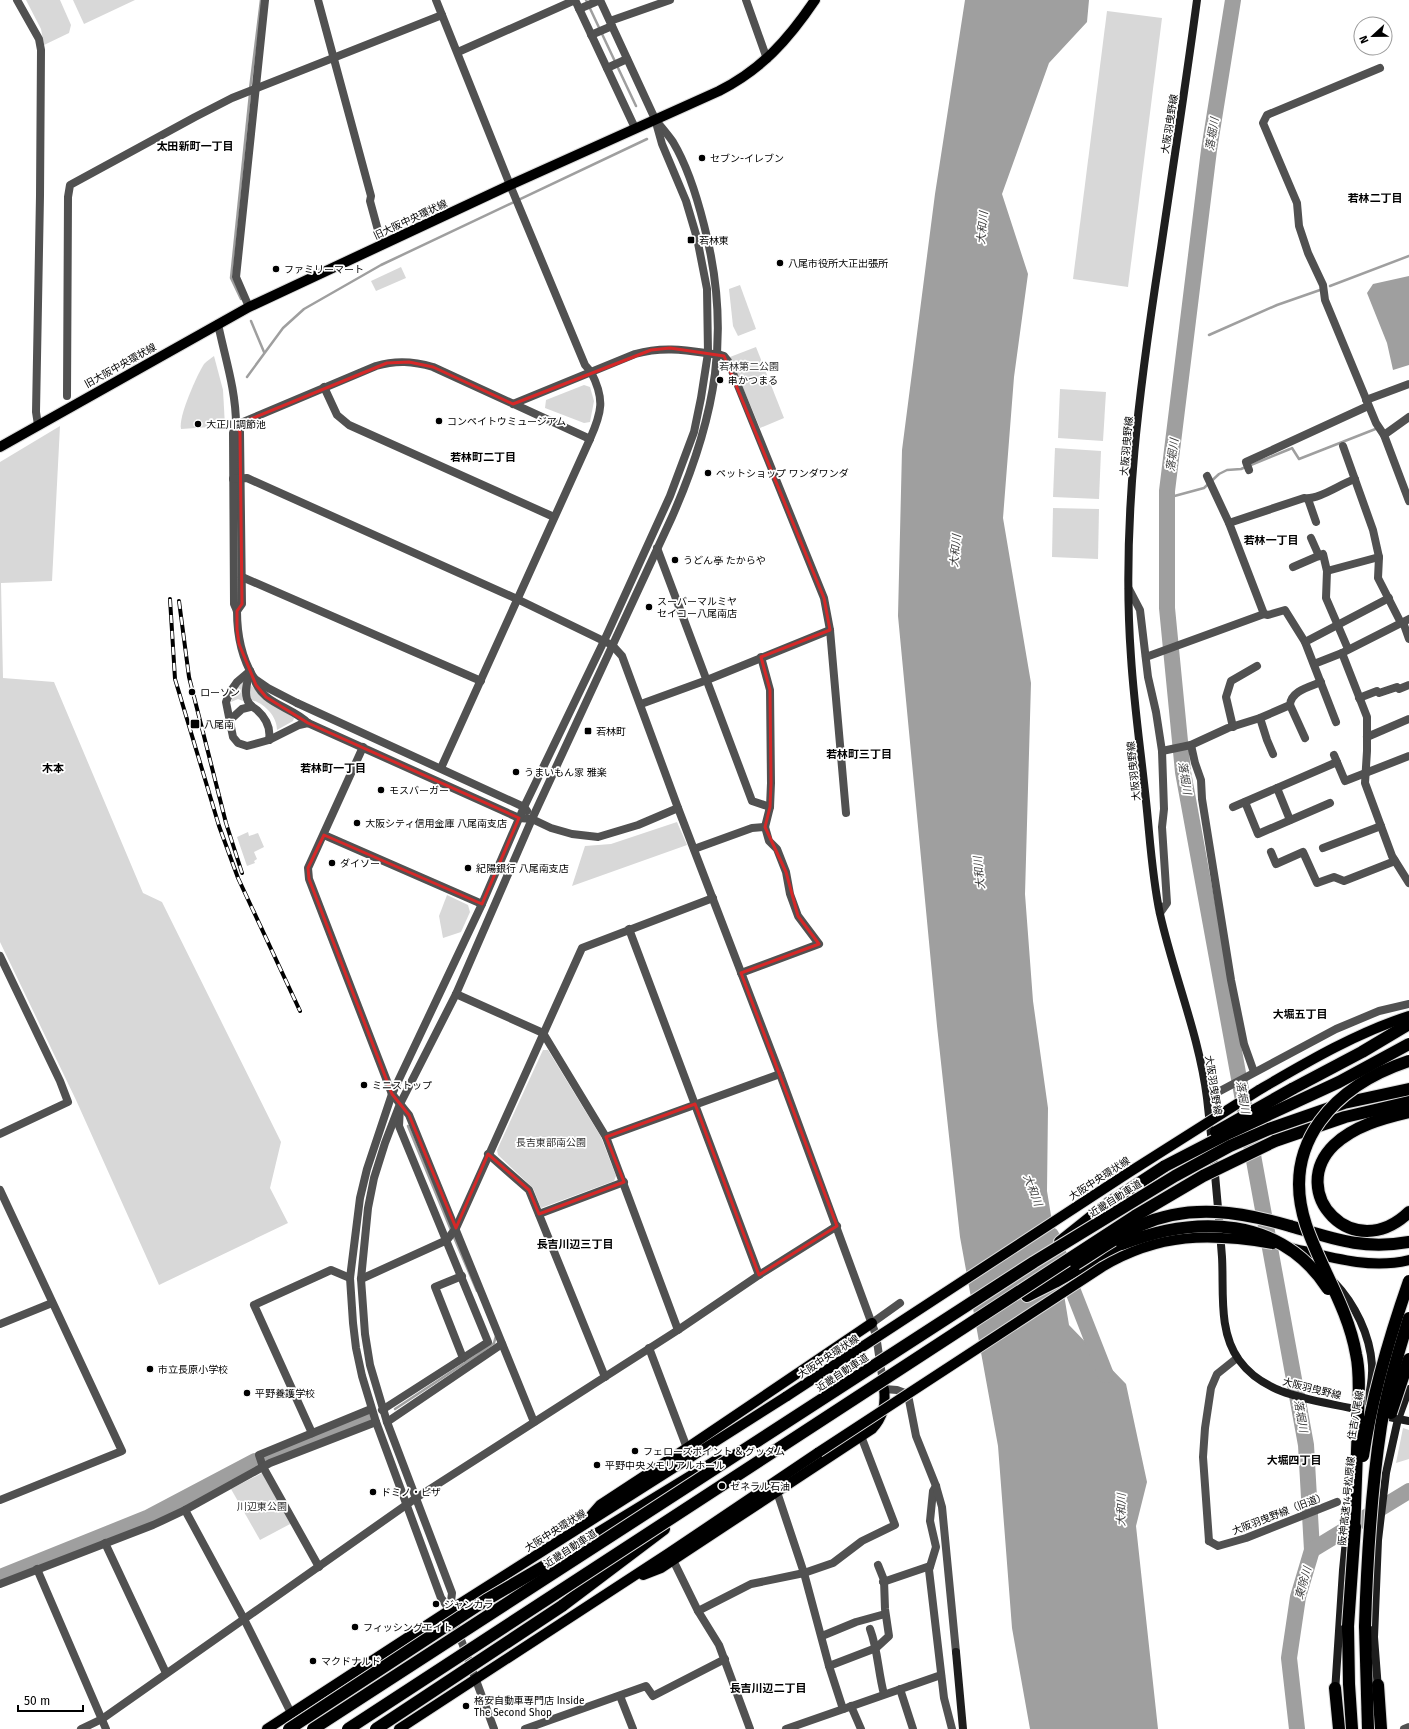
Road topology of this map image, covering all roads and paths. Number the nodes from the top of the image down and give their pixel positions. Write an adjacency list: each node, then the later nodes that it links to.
1 (17, 0): 38 (street)
2 (265, 0): 21 (street)
3 (318, 0): 16 (street)
4 (436, 0): 12 (street)
5 (575, 0): 11 (street); 15 (street)
6 (670, 0): 13 (street)
7 (746, 0): 17 (street)
8 (815, 0): 17 (main road, 旧大阪中央環状線)
9 (1197, 0): 59 (main road, 大阪羽曳野線)
10 (597, 1): 11 (street); 13 (street)
11 (579, 9): 14 (street)
12 (442, 16): 15 (street); 16 (street)
13 (608, 25): 14 (street); 18 (street)
14 (591, 35): 19 (street)
15 (458, 52): 24 (street)
16 (334, 58): 21 (street); 25 (street)
17 (767, 59): 22 (main road, 旧大阪中央環状線)
18 (623, 60): 19 (street); 22 (street)
19 (607, 68): 23 (street)
20 (1380, 68): 34 (street)
21 (251, 91): 26 (street); 33 (street)
22 (655, 119): 23 (main road, 旧大阪中央環状線); 28 (street); 29 (street)
23 (635, 128): 24 (main road, 旧大阪中央環状線)
24 (510, 185): 25 (main road, 旧大阪中央環状線); 30 (street)
25 (382, 245): 26 (main road, 旧大阪中央環状線)
26 (250, 307): 27 (main road, 旧大阪中央環状線)
27 (218, 324): 37 (street); 38 (main road, 旧大阪中央環状線)
28 (708, 353): 29 (street); 30 (street); 68 (street)
29 (718, 354): 53 (street); 66 (street)
30 (591, 372): 35 (street); 40 (street)
31 (1409, 384): 34 (street)
32 (324, 388): 35 (street); 37 (street); 49 (street)
33 (68, 396)
34 (1367, 403): 39 (street); 43 (street)
35 (513, 404): 40 (street)
36 (1409, 418): 39 (street)
37 (236, 424): 44 (street)
38 (38, 425): 42 (main road, 旧大阪中央環状線)
39 (1384, 435): 48 (street)
40 (590, 439): 49 (street)
41 (1343, 446): 45 (street)
42 (0, 447)
43 (1249, 470)
44 (237, 479): 58 (street); 61 (street); 62 (street)
45 (1355, 479): 47 (street); 55 (street)
46 (1209, 480): 51 (street)
47 (1308, 499): 50 (street); 51 (street)
48 (1409, 501)
49 (554, 517): 61 (street)
50 (1316, 522)
51 (1229, 523): 63 (street)
52 (1311, 538): 54 (street)
53 (657, 548): 70 (street); 77 (street)
54 (1319, 556): 56 (street); 57 (street)
55 (1379, 557): 57 (street); 60 (street)
56 (1293, 567)
57 (1327, 572): 65 (street)
58 (242, 577): 62 (street); 78 (street)
59 (1129, 589): 73 (street); 122 (main road, 大阪羽曳野線)
60 (1389, 598): 64 (street); 65 (street)
61 (517, 599): 68 (street); 78 (street)
62 (237, 611): 76 (street)
63 (1264, 614): 69 (street); 73 (street)
64 (1404, 622): 67 (street); 71 (street)
65 (1338, 624): 69 (street); 71 (street)
66 (830, 630): 72 (street); 108 (street)
67 (1409, 639)
68 (604, 641): 70 (street); 104 (street)
69 (1305, 642): 74 (street)
70 (612, 645): 82 (street); 110 (street)
71 (1345, 651): 74 (street); 81 (street)
72 (761, 657): 77 (street); 105 (street)
73 (1146, 657): 96 (street)
74 (1314, 664): 79 (street)
75 (1257, 666): 90 (street)
76 (252, 675): 84 (street); 87 (street); 89 (street); 99 (street)
77 (707, 680): 82 (street); 105 (street)
78 (481, 681): 99 (street)
79 (1321, 682): 83 (street); 88 (street)
80 (1409, 685): 81 (street)
81 (1359, 698): 91 (street)
82 (641, 704): 107 (street)
83 (1290, 705): 85 (street); 92 (street)
84 (250, 707): 87 (street); 93 (street)
85 (1260, 718): 90 (street); 97 (street)
86 (1409, 719): 91 (street)
87 (230, 720): 93 (street)
88 (1336, 722)
89 (308, 723): 93 (street); 95 (street)
90 (1233, 727): 94 (street)
91 (1367, 737): 100 (street)
92 (1305, 738)
93 (269, 740)
94 (1191, 745): 96 (street); 134 (street)
95 (363, 747): 109 (street); 114 (street)
96 (1162, 751): 122 (street)
97 (1273, 754)
98 (1409, 756): 100 (street)
99 (441, 768): 104 (street)
100 (1366, 774): 101 (street); 112 (street)
101 (1277, 788): 102 (street); 111 (street)
102 (1245, 802): 106 (street); 111 (street)
103 (1330, 803): 111 (street)
104 (524, 807): 109 (street); 110 (street)
105 (770, 807): 113 (street)
106 (1233, 807)
107 (678, 808): 110 (street); 116 (street)
108 (846, 812)
109 (520, 818): 110 (street); 121 (street)
110 (532, 819): 126 (street)
111 (1290, 820)
112 (1381, 826): 115 (street); 118 (street)
113 (764, 827): 116 (street); 125 (street)
114 (324, 835): 121 (street); 136 (street)
115 (1323, 848)
116 (694, 849): 120 (street)
117 (1271, 852): 118 (street)
118 (1395, 861): 119 (street)
119 (1409, 883)
120 (713, 898): 123 (street); 125 (street)
121 (482, 904): 136 (street)
122 (1160, 913): 137 (main road, 大阪羽曳野線)
123 (629, 929): 130 (street); 140 (street)
124 (0, 957): 142 (street)
125 (741, 973): 133 (street)
126 (456, 994): 130 (street); 139 (street)
127 (1409, 1004): 134 (street)
128 (1409, 1016): 201 (main road, 大阪中央環状線, bridge)
129 (1409, 1024): 145 (highway, bridge)
130 (543, 1033): 143 (street); 144 (street)
131 (1409, 1044): 145 (highway, bridge)
132 (1409, 1062): 169 (highway, bridge)
133 (780, 1074): 140 (street); 150 (street)
134 (1251, 1074): 137 (street)
135 (1409, 1089): 156 (highway, 近畿自動車道, bridge)
136 (392, 1094): 139 (street); 159 (street)
137 (1207, 1094): 173 (main road, 大阪羽曳野線)
138 (1409, 1102): 178 (highway, bridge)
139 (400, 1104): 151 (street); 152 (street); 160 (street)
140 (695, 1104): 143 (street); 157 (street)
141 (1409, 1112): 148 (highway)
142 (0, 1134)
143 (606, 1137): 146 (street)
144 (488, 1154): 149 (street); 151 (street)
145 (1164, 1166): 156 (highway, bridge)
146 (624, 1182): 149 (street); 168 (street)
147 (0, 1190): 163 (street)
148 (1409, 1212)
149 (539, 1214): 175 (street)
150 (837, 1226): 157 (street); 166 (street)
151 (456, 1228): 152 (street); 170 (street)
152 (447, 1240): 158 (street); 160 (street)
153 (1409, 1242): 162 (highway, bridge)
154 (1273, 1244): 155 (main road); 182 (main road, 住吉八尾線); 212 (main road, bridge)
155 (1409, 1260)
156 (1034, 1262): 181 (highway, 近畿自動車道, bridge)
157 (759, 1275): 168 (street)
158 (462, 1276): 172 (street); 172 (street)
159 (350, 1278): 179 (street); 188 (street)
160 (361, 1279): 180 (street)
161 (1409, 1281): 202 (highway, 阪神高速14号松原線, bridge)
162 (1027, 1296): 169 (highway, bridge); 178 (highway, bridge)
163 (52, 1303): 167 (street); 197 (street)
164 (900, 1303): 166 (street)
165 (1409, 1318): 192 (highway, bridge)
166 (872, 1323): 176 (street); 190 (main road)
167 (0, 1324)
168 (678, 1330): 171 (street)
169 (1351, 1330): 202 (highway, bridge)
170 (502, 1344): 186 (street); 187 (street)
171 (649, 1348): 175 (street); 190 (street)
172 (463, 1358): 180 (street)
173 (1237, 1358): 182 (main road, 大阪羽曳野線); 198 (street, 大阪羽曳野線（旧道）)
174 (1409, 1359): 192 (highway, bridge)
175 (605, 1377): 187 (street)
176 (884, 1389): 189 (main road); 193 (street)
177 (1409, 1389): 183 (main road)
178 (863, 1393): 194 (highway, bridge)
179 (372, 1409): 185 (street); 188 (street)
180 (382, 1410): 186 (street)
181 (803, 1412): 238 (highway, bridge); 239 (highway, 近畿自動車道, bridge)
182 (1366, 1412): 183 (main road, 大阪羽曳野線); 227 (main road, 住吉八尾線)
183 (1398, 1419): 184 (main road, 大阪羽曳野線); 226 (main road)
184 (1409, 1421)
185 (376, 1422): 191 (street); 199 (street)
186 (387, 1422): 196 (street)
187 (534, 1422): 196 (street)
188 (312, 1433): 191 (street)
189 (861, 1436): 195 (main road); 209 (street)
190 (687, 1448): 201 (main road)
191 (263, 1467): 200 (street); 207 (street)
192 (1375, 1475): 254 (highway, bridge)
193 (936, 1486): 206 (street); 220 (street)
194 (716, 1490): 240 (highway, bridge); 241 (highway, bridge)
195 (777, 1492): 204 (main road); 209 (street)
196 (416, 1498): 199 (street); 213 (street)
197 (0, 1500)
198 (1336, 1502)
199 (407, 1505): 207 (street); 213 (street)
200 (184, 1510): 203 (street); 216 (street)
201 (578, 1530): 213 (main road, 大阪中央環状線)
202 (1354, 1535): 253 (highway, 阪神高速14号松原線, bridge)
203 (105, 1543): 208 (street); 223 (street)
204 (673, 1560): 212 (main road); 214 (street)
205 (878, 1565): 210 (street)
206 (930, 1566): 210 (street); 224 (street)
207 (319, 1567): 216 (street)
208 (37, 1569): 211 (street); 233 (street)
209 (804, 1573): 214 (street); 218 (street)
210 (884, 1582): 215 (street)
211 (0, 1584)
212 (616, 1587): 225 (main road)
213 (450, 1610): 225 (street); 232 (main road, 大阪中央環状線)
214 (698, 1612): 221 (street)
215 (885, 1614): 218 (street); 219 (street)
216 (244, 1618): 223 (street); 232 (street)
217 (870, 1629): 219 (street)
218 (822, 1636): 222 (street)
219 (876, 1648): 222 (street); 229 (street)
220 (956, 1652): 251 (main road)
221 (725, 1659): 230 (street); 246 (street)
222 (829, 1666): 231 (street)
223 (166, 1673): 233 (street)
224 (941, 1675): 228 (street); 250 (street)
225 (476, 1679): 242 (main road); 243 (street)
226 (1378, 1685): 255 (main road); 256 (highway); 257 (street)
227 (1335, 1688): 252 (highway)
228 (900, 1689): 229 (street); 249 (street)
229 (884, 1694): 231 (street)
230 (620, 1696): 244 (street); 245 (street)
231 (847, 1707): 247 (street); 248 (street)
232 (291, 1713): 237 (main road, 大阪中央環状線)
233 (102, 1718): 235 (street); 236 (street)
234 (1409, 1727): 258 (street)
235 (81, 1729)
236 (106, 1729)
237 (267, 1729)
238 (289, 1729)
239 (313, 1729)
240 (348, 1729)
241 (376, 1729)
242 (399, 1729)
243 (494, 1729)
244 (526, 1729)
245 (633, 1729)
246 (750, 1729)
247 (789, 1729)
248 (860, 1729)
249 (913, 1729)
250 (952, 1729)
251 (963, 1729)
252 (1337, 1729)
253 (1352, 1729)
254 (1368, 1729)
255 (1376, 1729)
256 (1381, 1729)
257 (1386, 1729)
258 (1404, 1729)

